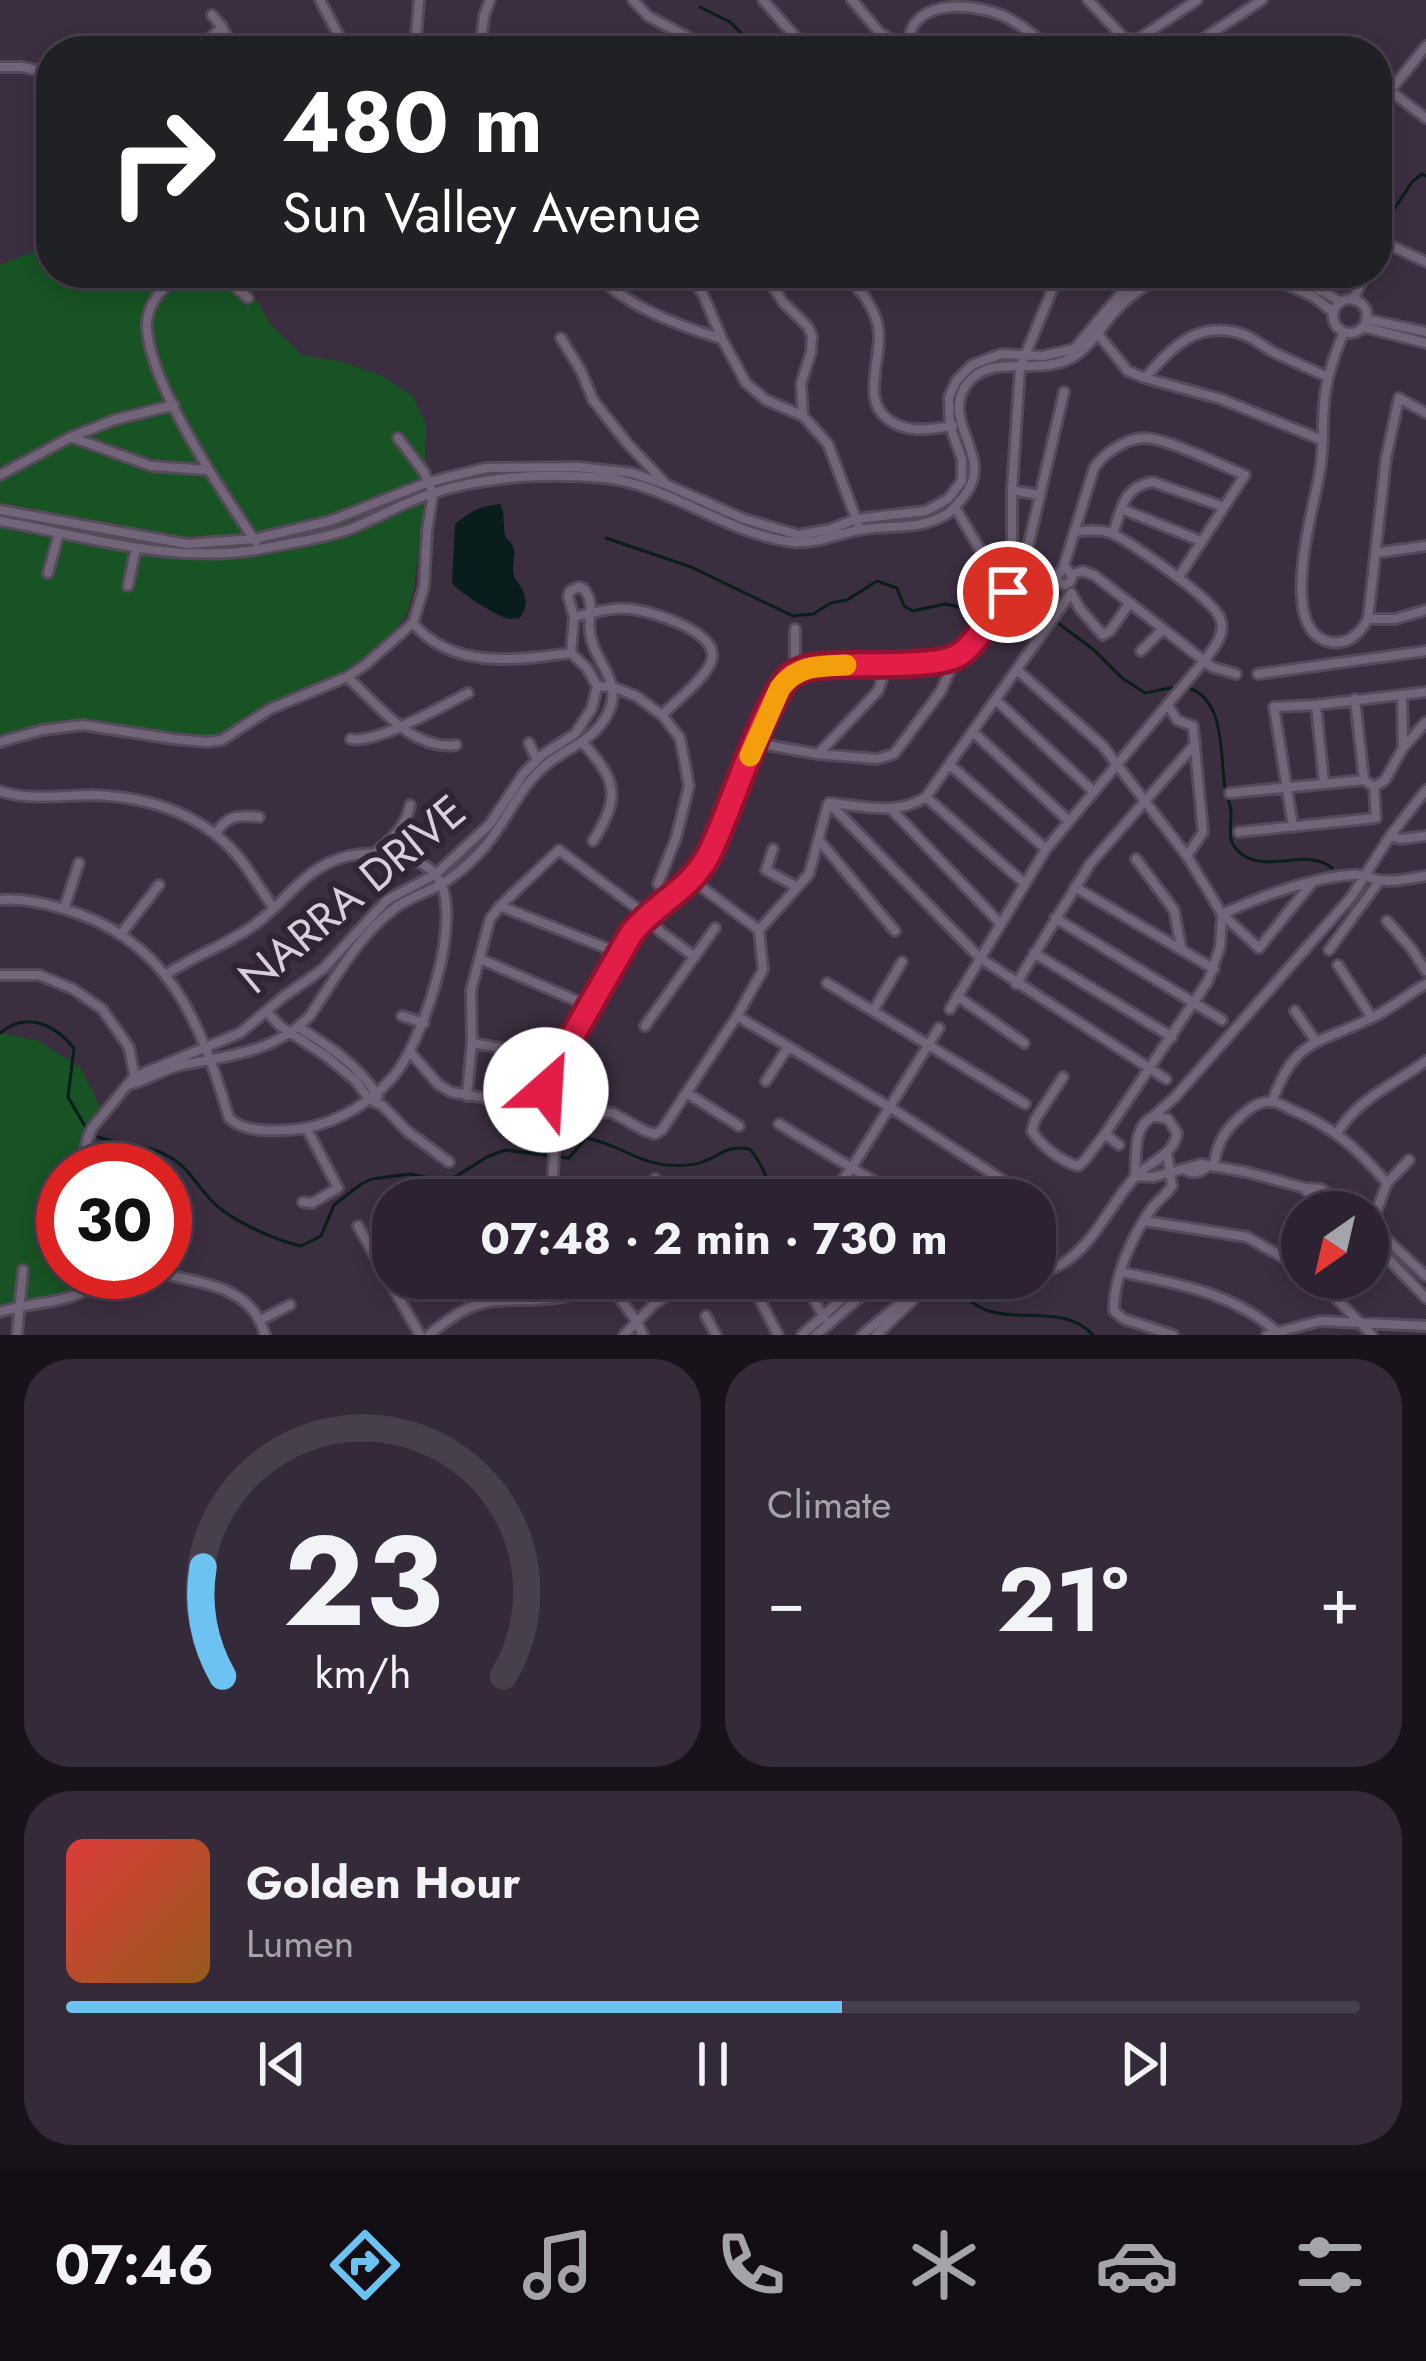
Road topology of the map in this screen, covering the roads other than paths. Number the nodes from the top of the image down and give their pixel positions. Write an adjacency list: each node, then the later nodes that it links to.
1 (320, 0): 15 (street)
2 (419, 0): 16 (street)
3 (490, 0): 17 (street)
4 (633, 0): 18 (street)
5 (763, 0): 19 (street)
6 (852, 0): 20 (street)
7 (1088, 0): 23 (street)
8 (1197, 0): 24 (street)
9 (1262, 0): 12 (street)
10 (212, 16): 11 (street)
11 (222, 27): 13 (street); 14 (street)
12 (1207, 35)
13 (212, 36)
14 (226, 36)
15 (339, 36)
16 (416, 36)
17 (481, 36)
18 (685, 36)
19 (795, 36)
20 (885, 36)
21 (908, 36): 22 (street)
22 (1037, 36)
23 (1122, 36)
24 (1143, 36)
25 (1426, 46): 28 (street)
26 (0, 67): 27 (street)
27 (36, 70)
28 (1392, 88)
29 (1392, 92): 30 (street)
30 (1426, 118)
31 (1392, 249): 32 (street)
32 (1426, 262)
33 (165, 288): 63 (street)
34 (237, 288): 47 (street)
35 (612, 288): 56 (street)
36 (698, 288): 56 (street)
37 (774, 288): 65 (street)
38 (858, 288): 46 (street)
39 (863, 288): 46 (street)
40 (1053, 288): 58 (street)
41 (1128, 288): 58 (street)
42 (1142, 288): 54 (street)
43 (1296, 288): 50 (street)
44 (1316, 288): 49 (street)
45 (1359, 288): 48 (street)
46 (860, 291): 66 (street)
47 (248, 298)
48 (1353, 300): 49 (street); 51 (street)
49 (1341, 302): 50 (street)
50 (1333, 312): 52 (street)
51 (1364, 323): 52 (street); 53 (street); 57 (street)
52 (1344, 332): 60 (street)
53 (1426, 332)
54 (1097, 333): 59 (street); 61 (street)
55 (560, 338): 73 (street)
56 (722, 339): 65 (street)
57 (1426, 343)
58 (1024, 356): 59 (street); 66 (street)
59 (1020, 368): 66 (street); 74 (street)
60 (1328, 377): 61 (street); 69 (street)
61 (1145, 378): 69 (street)
62 (1064, 392): 76 (street)
63 (174, 405): 67 (street); 70 (street)
64 (1426, 412): 94 (street)
65 (803, 416): 81 (street)
66 (955, 425): 77 (street); 81 (street)
67 (71, 437): 70 (street); 71 (street)
68 (398, 438): 72 (street)
69 (1322, 440): 105 (street)
70 (209, 470): 87 (street)
71 (0, 475)
72 (429, 482): 73 (street); 75 (street); 87 (street)
73 (666, 490): 75 (street); 81 (street); 83 (street)
74 (1012, 490): 76 (street); 95 (street)
75 (433, 493): 92 (street); 106 (street)
76 (1039, 495): 93 (street)
77 (955, 507): 83 (street); 91 (street)
78 (1224, 507): 79 (street); 84 (street); 88 (street)
79 (1122, 509): 86 (street); 88 (street)
80 (0, 510): 87 (street)
81 (856, 519): 83 (street)
82 (0, 521): 85 (street)
83 (860, 529)
84 (1075, 532): 86 (street); 98 (street)
85 (59, 533): 90 (street); 96 (street)
86 (1113, 534): 97 (street)
87 (254, 539): 92 (street)
88 (1201, 541): 97 (street)
89 (1426, 546): 94 (street)
90 (136, 548): 92 (street); 99 (street)
91 (980, 548)
92 (261, 549)
93 (1027, 551)
94 (1375, 554): 105 (street)
95 (1010, 566): 98 (street); 101 (street); 101 (street)
96 (48, 573)
97 (1178, 578): 116 (street)
98 (1066, 579): 100 (street); 100 (street); 119 (street)
99 (128, 586)
100 (1129, 604): 108 (street)
101 (996, 607): 115 (street)
102 (1426, 610): 105 (street)
103 (592, 613): 104 (street); 104 (street); 109 (street); 133 (street)
104 (574, 617): 110 (street)
105 (1368, 620)
106 (413, 623): 113 (street); 123 (street)
107 (795, 629): 120 (street)
108 (1163, 629): 111 (street); 116 (street)
109 (591, 639): 110 (street); 114 (street)
110 (573, 641): 113 (street)
111 (1141, 651)
112 (1426, 651): 122 (street)
113 (571, 653): 117 (street)
114 (598, 655): 117 (street); 125 (street)
115 (956, 657): 118 (street); 146 (street)
116 (1204, 661): 121 (street); 131 (street)
117 (581, 662): 124 (street)
118 (881, 664): 120 (street); 146 (street)
119 (1017, 670): 130 (street); 148 (street)
120 (795, 672): 142 (street)
121 (1235, 674)
122 (1258, 674)
123 (347, 677): 135 (street); 139 (street)
124 (597, 686): 125 (street); 137 (street)
125 (613, 687): 133 (street); 141 (street, NARRA DRIVE)
126 (1426, 692): 128 (street)
127 (468, 693): 135 (street)
128 (1402, 695): 129 (street); 145 (street)
129 (1354, 699): 132 (street); 150 (street)
130 (996, 700): 136 (street); 156 (street)
131 (1171, 702): 143 (street); 148 (street)
132 (1316, 705): 151 (street); 152 (street)
133 (662, 715): 184 (street)
134 (1426, 722): 145 (street)
135 (401, 726): 138 (street); 144 (street)
136 (973, 732): 149 (street); 164 (street)
137 (575, 734): 141 (street); 147 (street, NARRA DRIVE)
138 (351, 739)
139 (0, 742)
140 (529, 743): 147 (street)
141 (584, 743): 171 (street); 180 (street, NARRA DRIVE)
142 (755, 743): 146 (street); 181 (street)
143 (1195, 744): 159 (street); 175 (street)
144 (456, 746)
145 (1403, 748): 153 (street)
146 (818, 754)
147 (537, 760): 180 (street, NARRA DRIVE)
148 (1117, 764): 156 (street); 159 (street)
149 (950, 765): 158 (street); 173 (street)
150 (1364, 781): 151 (street); 153 (street)
151 (1324, 783): 152 (street)
152 (1286, 786): 157 (street); 165 (street)
153 (1374, 787): 165 (street)
154 (1426, 790): 168 (street)
155 (0, 791): 167 (street)
156 (1094, 792): 164 (street)
157 (1230, 793)
158 (926, 797): 162 (street); 183 (street)
159 (1144, 802): 175 (street); 188 (street)
160 (829, 803): 162 (street); 170 (street); 207 (street)
161 (410, 805): 174 (street)
162 (892, 809): 197 (street)
163 (259, 817): 167 (street)
164 (1069, 820): 173 (street)
165 (1293, 826): 166 (street)
166 (1239, 832)
167 (216, 835): 191 (street)
168 (1390, 836): 169 (street); 178 (street)
169 (1426, 836)
170 (818, 839): 187 (street); 200 (street)
171 (593, 841)
172 (773, 849): 187 (street)
173 (1046, 849): 183 (street)
174 (375, 853): 180 (street); 191 (street)
175 (1186, 856): 193 (street)
176 (1136, 859): 202 (street)
177 (80, 863): 192 (street)
178 (1367, 874): 182 (street); 185 (street); 252 (street)
179 (1426, 876): 182 (street)
180 (438, 879): 222 (street, NARRA DRIVE); 229 (street); 232 (street, NARRA DRIVE)
181 (692, 880): 194 (street); 199 (street)
182 (1380, 880): 203 (street)
183 (1024, 883): 197 (street)
184 (658, 884)
185 (1311, 884): 193 (street); 193 (street)
186 (159, 885): 201 (street)
187 (797, 887): 199 (street)
188 (1075, 887): 195 (street); 202 (street)
189 (0, 900): 192 (street)
190 (500, 906): 194 (street); 204 (street); 208 (street)
191 (274, 908): 213 (street)
192 (64, 909): 201 (street)
193 (1222, 914): 211 (street)
194 (645, 918): 204 (street); 206 (street)
195 (1055, 918): 205 (street); 219 (street)
196 (1387, 921): 212 (street)
197 (1000, 923): 207 (street)
198 (715, 928): 206 (street)
199 (759, 930): 226 (street)
200 (896, 931)
201 (121, 934): 213 (street)
202 (1181, 949): 211 (street)
203 (1329, 950)
204 (619, 953): 220 (street)
205 (1034, 953): 216 (street); 233 (street)
206 (695, 957): 230 (street)
207 (980, 958): 216 (street); 218 (street)
208 (480, 959): 220 (street); 235 (street)
209 (902, 962): 223 (street)
210 (1338, 965): 227 (street)
211 (1214, 969): 219 (street)
212 (1426, 971)
213 (167, 974): 238 (street)
214 (0, 975): 248 (street)
215 (827, 983): 223 (street)
216 (1016, 984): 244 (street)
217 (1426, 984): 227 (street)
218 (957, 996): 221 (street); 236 (street)
219 (1194, 1004): 228 (street); 233 (street)
220 (589, 1006): 241 (street)
221 (950, 1009)
222 (266, 1011): 232 (street); 238 (street, NARRA DRIVE)
223 (873, 1011): 237 (street)
224 (1294, 1011): 234 (street)
225 (402, 1016): 229 (street)
226 (736, 1016): 239 (street); 249 (street)
227 (1372, 1018): 234 (street)
228 (1222, 1020)
229 (424, 1023): 240 (street)
230 (645, 1026)
231 (939, 1028): 237 (street)
232 (294, 1030): 242 (street, NARRA DRIVE); 250 (street)
233 (1172, 1037): 244 (street)
234 (1315, 1040): 253 (street)
235 (472, 1042): 241 (street); 251 (street)
236 (1024, 1043)
237 (929, 1045): 254 (street); 256 (street)
238 (206, 1046): 242 (street); 248 (street, NARRA DRIVE)
239 (788, 1046): 247 (street); 256 (street)
240 (410, 1052): 250 (street); 251 (street)
241 (560, 1058): 255 (street)
242 (212, 1061): 248 (street, NARRA DRIVE); 261 (street)
243 (1426, 1061): 262 (street)
244 (1150, 1069): 246 (street); 263 (street)
245 (1063, 1077): 263 (street)
246 (1166, 1079)
247 (766, 1081)
248 (133, 1082): 265 (street, NARRA DRIVE)
249 (687, 1093): 255 (street); 260 (street)
250 (373, 1096): 261 (street); 269 (street)
251 (467, 1096): 255 (street)
252 (1176, 1096): 257 (street); 258 (street)
253 (1272, 1102): 262 (street); 270 (street)
254 (1025, 1104)
255 (545, 1108): 274 (street)
256 (891, 1108): 271 (street); 277 (street)
257 (1154, 1116): 258 (street); 264 (street)
258 (1171, 1122): 267 (street)
259 (779, 1124): 271 (street)
260 (739, 1126)
261 (307, 1129): 283 (street)
262 (1337, 1133): 278 (street)
263 (1106, 1134): 266 (street)
264 (1138, 1140): 267 (street); 273 (street)
265 (86, 1143)
266 (1119, 1145)
267 (1164, 1154): 272 (street); 273 (street)
268 (1409, 1160): 278 (street)
269 (449, 1162)
270 (1211, 1167): 272 (street); 279 (street)
271 (851, 1169): 275 (street); 276 (street)
272 (1172, 1173): 273 (street); 284 (street)
273 (1136, 1176): 289 (street)
274 (554, 1179)
275 (844, 1179)
276 (868, 1179)
277 (1000, 1179)
278 (1387, 1183): 282 (street)
279 (1304, 1188): 280 (street); 281 (street)
280 (1306, 1191)
281 (1324, 1191)
282 (1384, 1191)
283 (303, 1202)
284 (1144, 1221): 288 (street); 291 (street)
285 (358, 1226): 319 (street)
286 (1389, 1245): 292 (street)
287 (1389, 1254): 294 (street)
288 (1281, 1256)
289 (1056, 1267)
290 (23, 1270): 308 (street)
291 (1121, 1272): 316 (street); 329 (street)
292 (1425, 1272): 294 (street)
293 (192, 1281): 312 (street)
294 (1413, 1282): 295 (street)
295 (1426, 1298)
296 (65, 1299): 308 (street)
297 (535, 1299): 320 (street)
298 (621, 1299): 313 (street)
299 (661, 1299): 313 (street)
300 (760, 1299): 324 (street)
301 (815, 1299): 311 (street)
302 (846, 1299): 311 (street)
303 (854, 1299): 311 (street)
304 (903, 1299): 327 (street)
305 (913, 1299): 328 (street)
306 (1337, 1299): 314 (street)
307 (290, 1305): 312 (street)
308 (20, 1306): 309 (street); 317 (street)
309 (0, 1312)
310 (706, 1316): 323 (street)
311 (826, 1320): 325 (street); 326 (street)
312 (261, 1321): 318 (street)
313 (637, 1322): 321 (street); 322 (street)
314 (1360, 1322): 315 (street); 316 (street); 330 (street)
315 (1426, 1326)
316 (1272, 1333)
317 (17, 1335)
318 (265, 1335)
319 (420, 1335)
320 (429, 1335)
321 (624, 1335)
322 (643, 1335)
323 (716, 1335)
324 (778, 1335)
325 (802, 1335)
326 (816, 1335)
327 (862, 1335)
328 (876, 1335)
329 (1174, 1335)
330 (1372, 1335)

